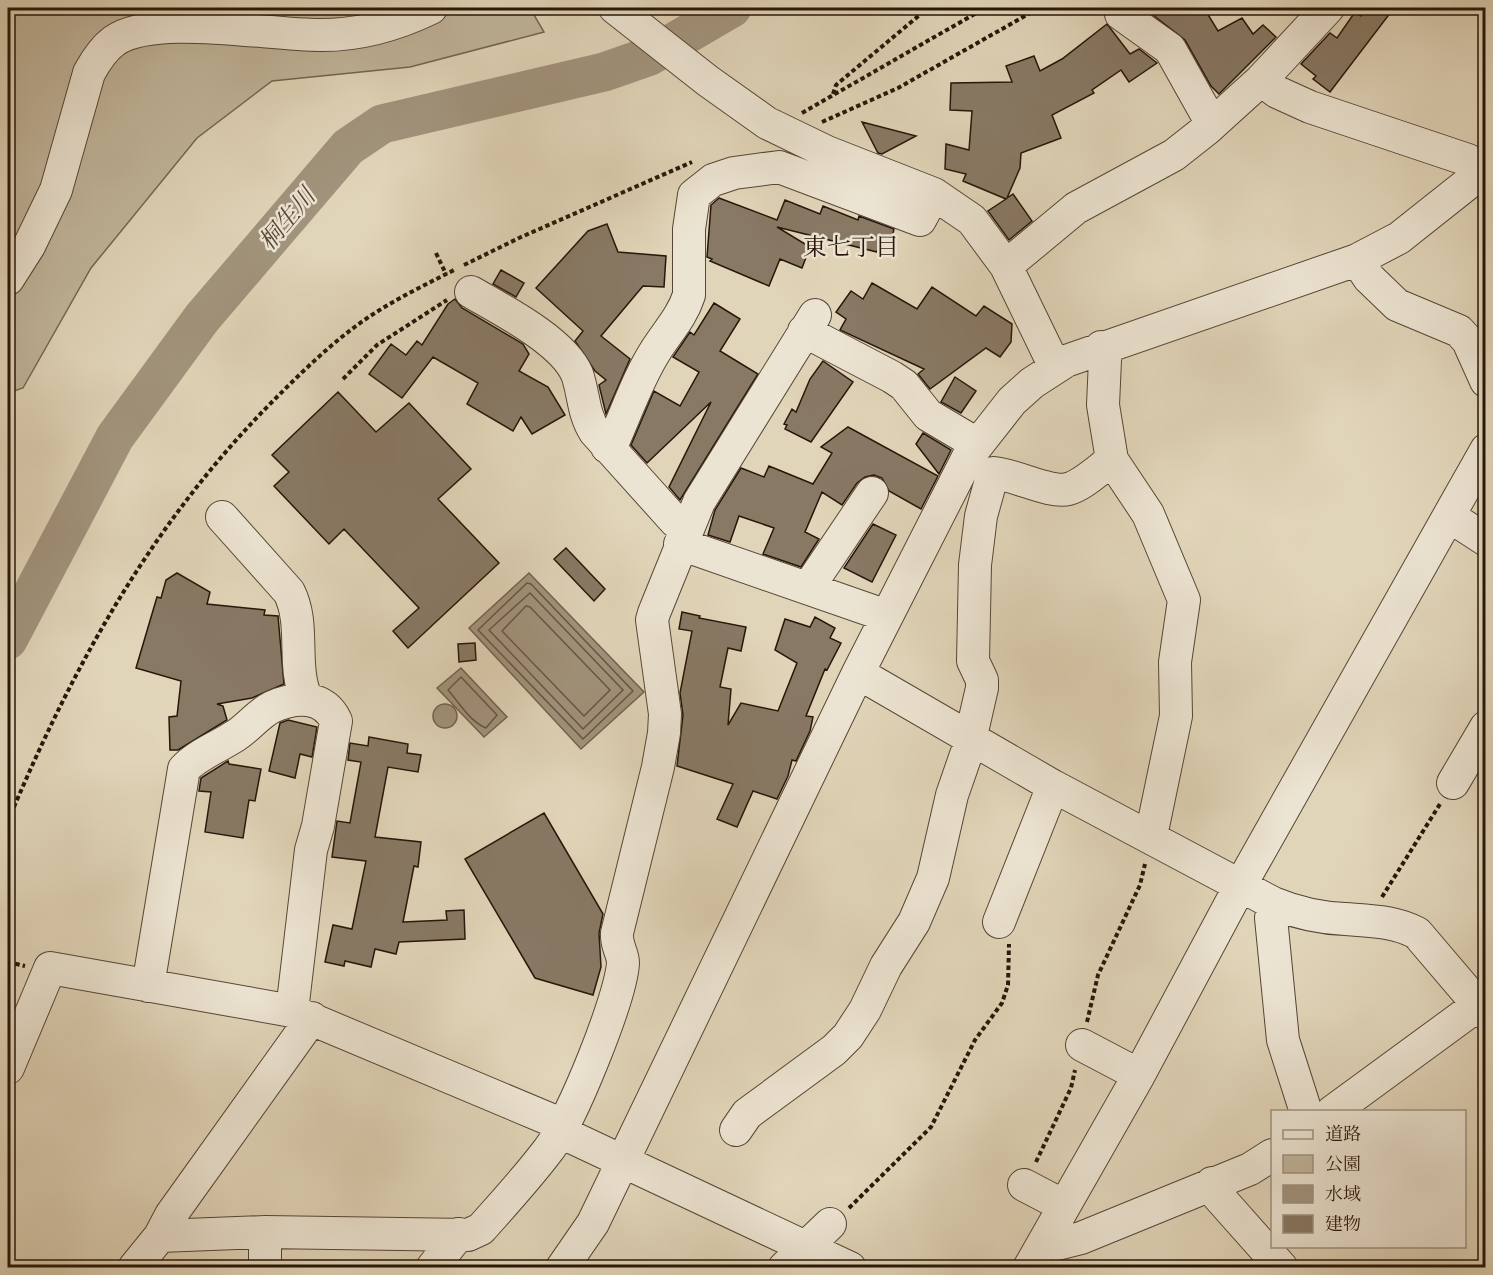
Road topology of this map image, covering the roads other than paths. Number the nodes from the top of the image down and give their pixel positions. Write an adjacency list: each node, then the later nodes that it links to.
1 (431, 8): 11 (street)
2 (615, 8): 8 (street)
3 (1328, 8): 5 (street)
4 (1120, 14): 6 (street)
5 (1261, 80): 6 (street); 7 (street)
6 (1212, 124): 10 (street)
7 (1484, 170): 9 (street)
8 (934, 194): 10 (street); 16 (street)
9 (1357, 260): 13 (street); 15 (street)
10 (1006, 266): 14 (street)
11 (8, 279)
12 (457, 287): 16 (street)
13 (1101, 347): 14 (street); 19 (street)
14 (1055, 367): 18 (street)
15 (1485, 381)
16 (607, 447): 23 (street)
17 (1485, 450): 21 (street)
18 (979, 458): 19 (street); 23 (street); 26 (street); 30 (street)
19 (1112, 460): 33 (street)
20 (872, 493): 25 (street)
21 (1449, 516): 24 (street); 34 (street)
22 (222, 517): 28 (street)
23 (683, 536): 25 (street); 46 (street)
24 (1485, 540)
25 (808, 588): 26 (street)
26 (887, 616): 27 (street)
27 (858, 674): 30 (street); 48 (street)
28 (307, 700): 37 (street); 39 (street)
29 (1485, 727): 31 (street)
30 (971, 737): 32 (street); 45 (street)
31 (1453, 783)
32 (1053, 786): 33 (street); 36 (street)
33 (1151, 836): 34 (street)
34 (1240, 886): 35 (street); 42 (street)
35 (1273, 903): 38 (street); 43 (street)
36 (999, 922)
37 (148, 986): 39 (street); 41 (street)
38 (1482, 1010): 44 (street)
39 (302, 1014): 46 (street); 55 (street)
40 (1082, 1045): 42 (street)
41 (8, 1068)
42 (1139, 1075): 51 (street)
43 (1305, 1110)
44 (1335, 1110)
45 (736, 1130)
46 (562, 1131): 48 (street); 54 (street)
47 (1271, 1156): 49 (street)
48 (624, 1159): 57 (street); 61 (street)
49 (1212, 1183): 56 (street); 64 (street)
50 (1024, 1185): 51 (street)
51 (1064, 1206): 56 (street)
52 (830, 1224): 57 (street)
53 (265, 1232): 54 (street); 55 (street); 59 (street)
54 (459, 1234): 60 (street)
55 (160, 1236): 58 (street)
56 (1045, 1240): 63 (street)
57 (795, 1257): 62 (street)
58 (134, 1268)
59 (265, 1268)
60 (432, 1268)
61 (562, 1268)
62 (850, 1268)
63 (1029, 1268)
64 (1282, 1268)

